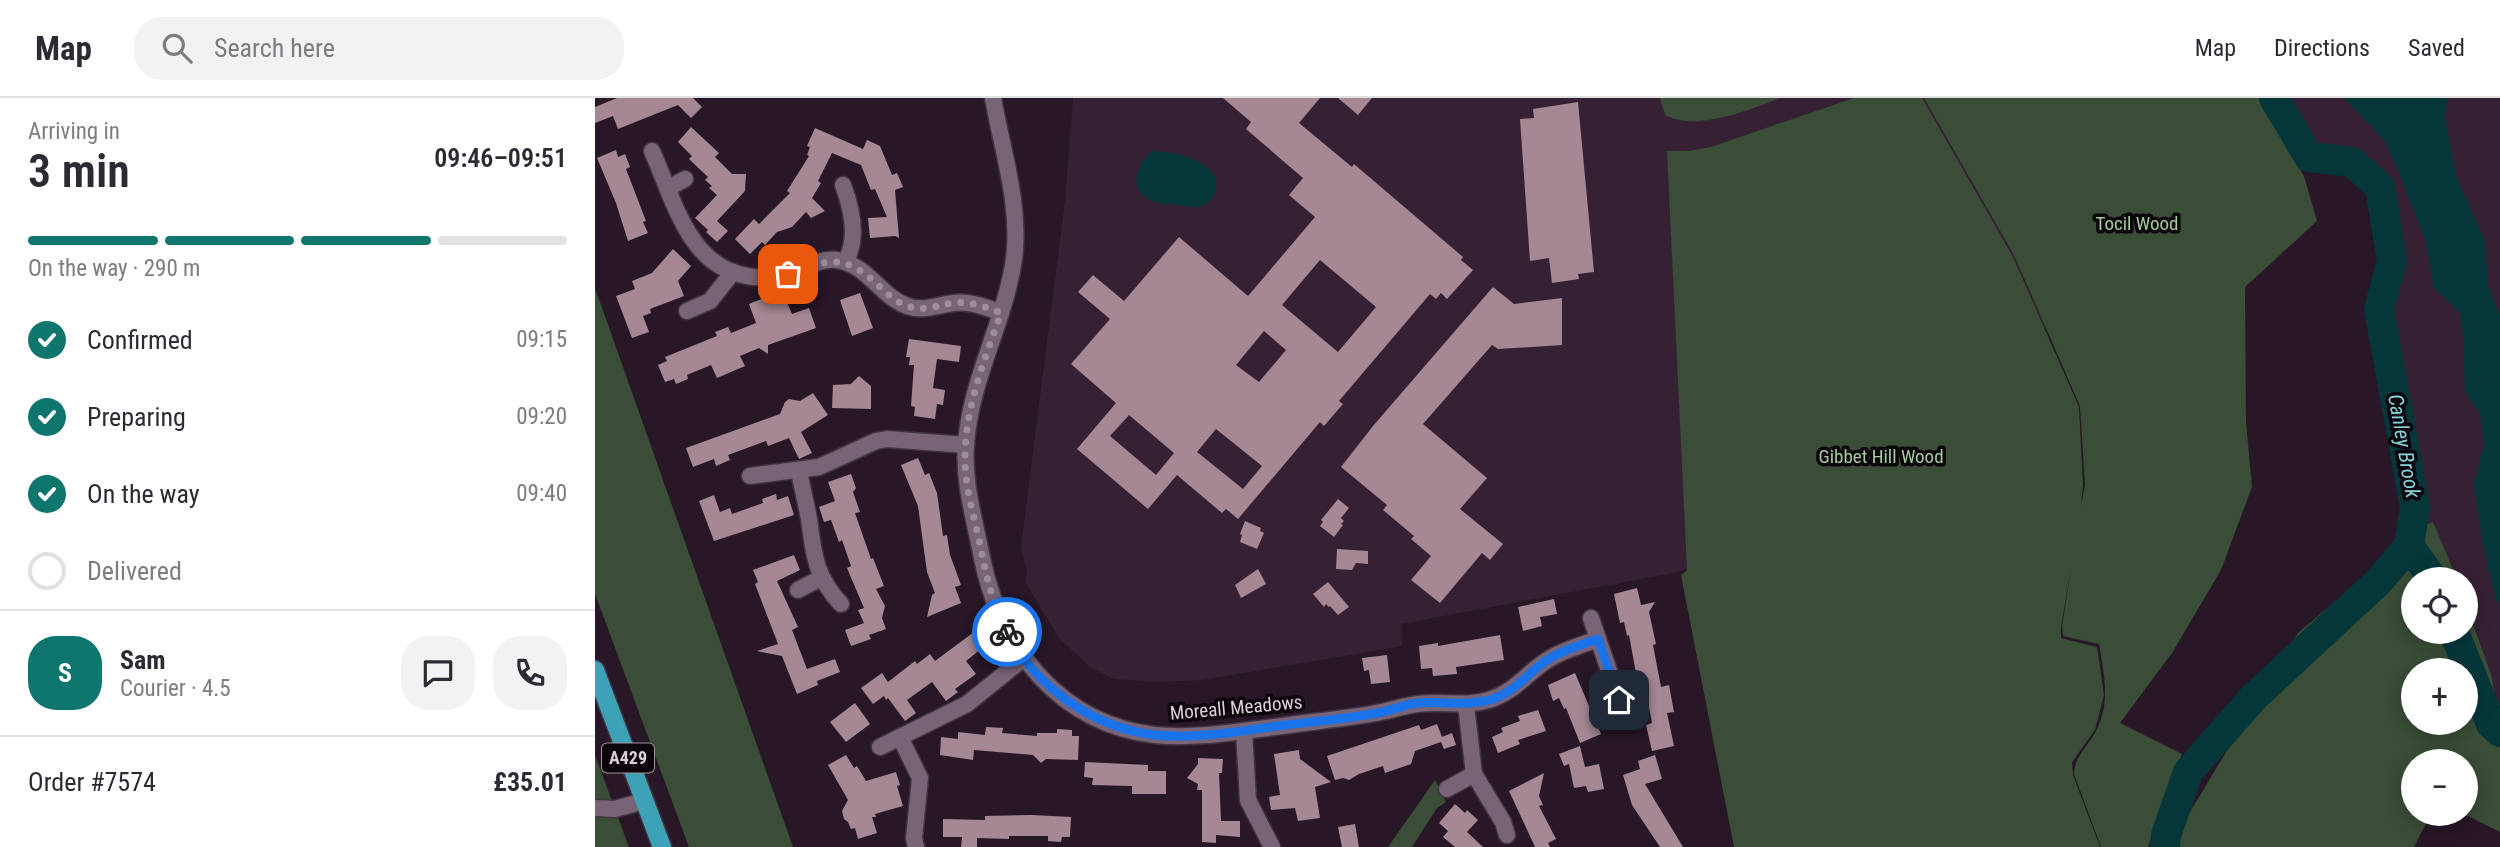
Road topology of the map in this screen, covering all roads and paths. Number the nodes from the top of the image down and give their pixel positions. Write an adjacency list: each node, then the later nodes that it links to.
1 (993, 98): 9 (street, Moreall Meadows)
2 (652, 151): 5 (street)
3 (685, 179): 5 (street)
4 (843, 185): 6 (street)
5 (668, 188): 7 (street)
6 (845, 262): 7 (street); 9 (street)
7 (733, 272): 8 (street)
8 (687, 311)
9 (1001, 313): 10 (street, Moreall Meadows)
10 (966, 445): 11 (street); 18 (street, Moreall Meadows)
11 (799, 471): 12 (street); 13 (street)
12 (750, 476)
13 (821, 578): 14 (street); 15 (street)
14 (798, 590)
15 (841, 604)
16 (1591, 618): 17 (street)
17 (1598, 639): 20 (street); 21 (street, Moreall Meadows)
18 (1024, 658): 22 (street, Moreall Meadows); 23 (street)
19 (595, 670): 27 (main road, A429)
20 (1619, 700)
21 (1466, 705): 22 (street, Moreall Meadows); 25 (street)
22 (1244, 731): 32 (street)
23 (900, 737): 24 (street); 31 (street)
24 (880, 747)
25 (1474, 774): 26 (street); 29 (street)
26 (1447, 789)
27 (644, 801): 28 (street); 30 (main road, A429)
28 (595, 808)
29 (1507, 835)
30 (662, 847)
31 (916, 847)
32 (1272, 847)

